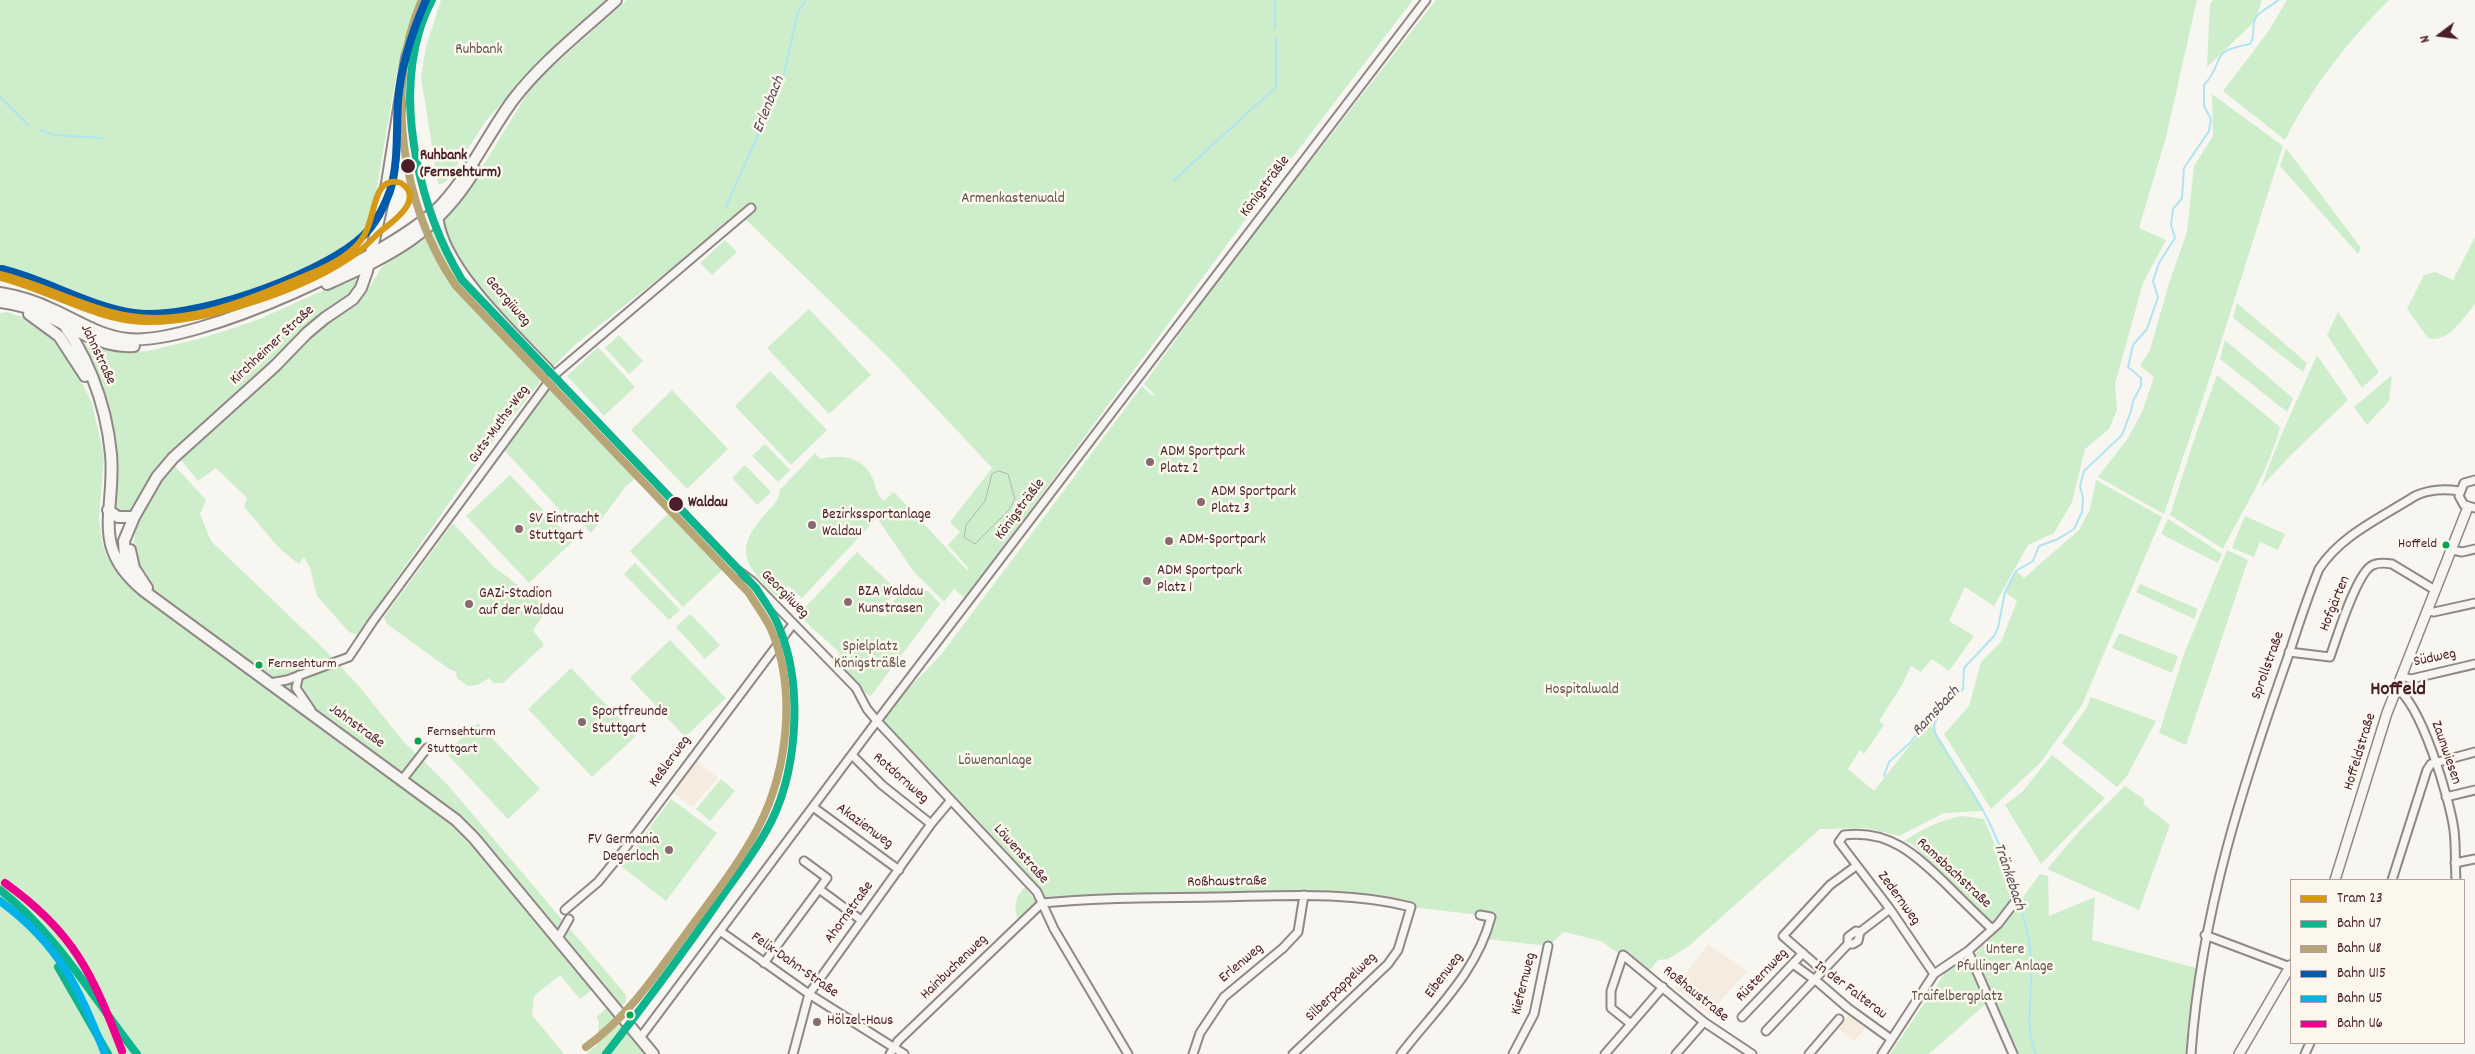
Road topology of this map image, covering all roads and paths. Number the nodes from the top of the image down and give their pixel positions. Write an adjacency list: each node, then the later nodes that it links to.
1 (426, 0): 8 (main road, Kirchheimer Straße)
2 (616, 0): 4 (main road)
3 (1426, 0): 41 (street, Königsträßle)
4 (500, 120): 5 (main road); 7 (main road)
5 (443, 203): 7 (main road); 9 (main road)
6 (751, 208): 18 (street, Guts-Muths-Weg)
7 (439, 218): 10 (main road); 18 (street, Georgiiweg)
8 (378, 226): 9 (main road); 10 (main road, Kirchheimer Straße)
9 (406, 234): 10 (main road)
10 (370, 259): 14 (main road); 16 (main road); 24 (main road, Kirchheimer Straße)
11 (0, 294): 14 (main road)
12 (0, 302): 13 (main road, Jahnstraße)
13 (19, 305): 15 (main road); 19 (main road, Jahnstraße)
14 (54, 310): 15 (main road, Jahnstraße)
15 (66, 326): 16 (main road); 17 (main road, Jahnstraße)
16 (99, 340): 17 (main road)
17 (84, 359): 19 (main road, Jahnstraße)
18 (553, 376): 33 (street, Georgiiweg); 36 (street, Guts-Muths-Weg)
19 (103, 413): 23 (main road, Jahnstraße)
20 (2475, 480): 21 (street)
21 (2460, 491): 22 (street); 34 (street, Sprollstraße)
22 (2472, 508): 27 (street, Hoffeldstraße)
23 (108, 510): 24 (main road); 28 (main road, Jahnstraße)
24 (134, 517): 25 (main road, Kirchheimer Straße)
25 (128, 534): 28 (main road, Kirchheimer Straße); 30 (main road, Kirchheimer Straße)
26 (2475, 548): 27 (street)
27 (2452, 550): 29 (street, Hoffeldstraße)
28 (126, 574): 30 (main road, Jahnstraße)
29 (2435, 590): 32 (street, Hoffeldstraße); 34 (street, Hofgärten)
30 (151, 596): 38 (main road, Jahnstraße)
31 (2475, 603): 32 (street)
32 (2427, 611): 37 (street, Hoffeldstraße)
33 (793, 624): 41 (street, Georgiiweg); 67 (street, Keßlerweg)
34 (2289, 652): 73 (street, Sprollstraße)
35 (2475, 664): 37 (street, Südweg)
36 (299, 675): 38 (street, Guts-Muths-Weg); 40 (street)
37 (2401, 676): 39 (street, Hoffeldstraße)
38 (270, 683): 40 (main road, Jahnstraße)
39 (2396, 688): 45 (street, Zaunwiesen); 58 (street, Hoffeldstraße)
40 (314, 715): 46 (main road, Jahnstraße)
41 (877, 721): 44 (street, Königsträßle); 49 (street, Löwenstraße)
42 (427, 748): 46 (street)
43 (2475, 752): 45 (street)
44 (852, 755): 50 (street, Königsträßle); 51 (street, Rotdornweg)
45 (2435, 763): 48 (street, Zaunwiesen); 59 (street)
46 (402, 780): 74 (main road, Jahnstraße)
47 (2475, 790): 48 (street)
48 (2446, 797): 55 (street, Zaunwiesen)
49 (951, 800): 51 (street, Ahornstraße); 64 (street, Löwenstraße)
50 (813, 807): 57 (street, Akazienweg); 72 (street, Königsträßle)
51 (931, 824): 57 (street, Ahornstraße)
52 (1839, 842): 56 (street, Zedernweg); 71 (street, Ramsbachstraße)
53 (2475, 859): 55 (street)
54 (804, 861): 61 (street)
55 (2455, 863): 60 (street, Zaunwiesen)
56 (1856, 866): 66 (street, Zedernweg); 77 (street, In der Falterau)
57 (899, 870): 70 (street, Ahornstraße)
58 (2334, 879)
59 (2392, 879)
60 (2456, 879)
61 (819, 889): 70 (street); 78 (street)
62 (1304, 895): 64 (street, Roßhaustraße); 65 (street, Roßhaustraße); 99 (street, Erlenweg)
63 (2015, 902): 71 (street)
64 (1042, 903): 94 (street, Hainbuchenweg); 98 (street, Löwenstraße)
65 (1411, 907): 100 (street, Silberpappelweg)
66 (1890, 909): 82 (street); 83 (street, Zedernweg)
67 (564, 910)
68 (1480, 915): 101 (street, Eibenweg)
69 (569, 919): 74 (street)
70 (861, 920): 86 (street, Ahornstraße)
71 (1992, 929): 76 (street)
72 (720, 931): 78 (street, Felix-Dahn-Straße); 92 (street, Königsträßle)
73 (2205, 935): 80 (street); 109 (street, Sprollstraße)
74 (558, 938): 92 (main road, Jahnstraße)
75 (1548, 946): 102 (street, Kiefernweg)
76 (1968, 951): 83 (street); 108 (street)
77 (1803, 953): 79 (street, Rüsternweg); 82 (street, In der Falterau)
78 (764, 963): 86 (street, Felix-Dahn-Straße)
79 (1793, 964): 84 (street, In der Falterau); 87 (street, Rüsternweg)
80 (2290, 966)
81 (2290, 968): 110 (street)
82 (1822, 970): 84 (street)
83 (1934, 974): 93 (street)
84 (1814, 980): 91 (street); 93 (street, In der Falterau)
85 (1663, 987): 89 (street, Roßhaustraße); 90 (street); 90 (street, Roßhaustraße)
86 (808, 994): 94 (street, Felix-Dahn-Straße); 96 (street, Ahornstraße)
87 (1742, 1017)
88 (1839, 1019): 106 (street)
89 (1704, 1022): 104 (street); 105 (street, Roßhaustraße)
90 (1631, 1024): 103 (street)
91 (1766, 1031)
92 (640, 1038): 95 (main road, Jahnstraße)
93 (1891, 1039): 107 (street)
94 (891, 1050): 97 (street, Felix-Dahn-Straße)
95 (653, 1054)
96 (793, 1054)
97 (904, 1054)
98 (1128, 1054)
99 (1193, 1054)
100 (1293, 1054)
101 (1401, 1054)
102 (1513, 1054)
103 (1606, 1054)
104 (1676, 1054)
105 (1752, 1054)
106 (1809, 1054)
107 (1882, 1054)
108 (2013, 1054)
109 (2191, 1054)
110 (2239, 1054)

